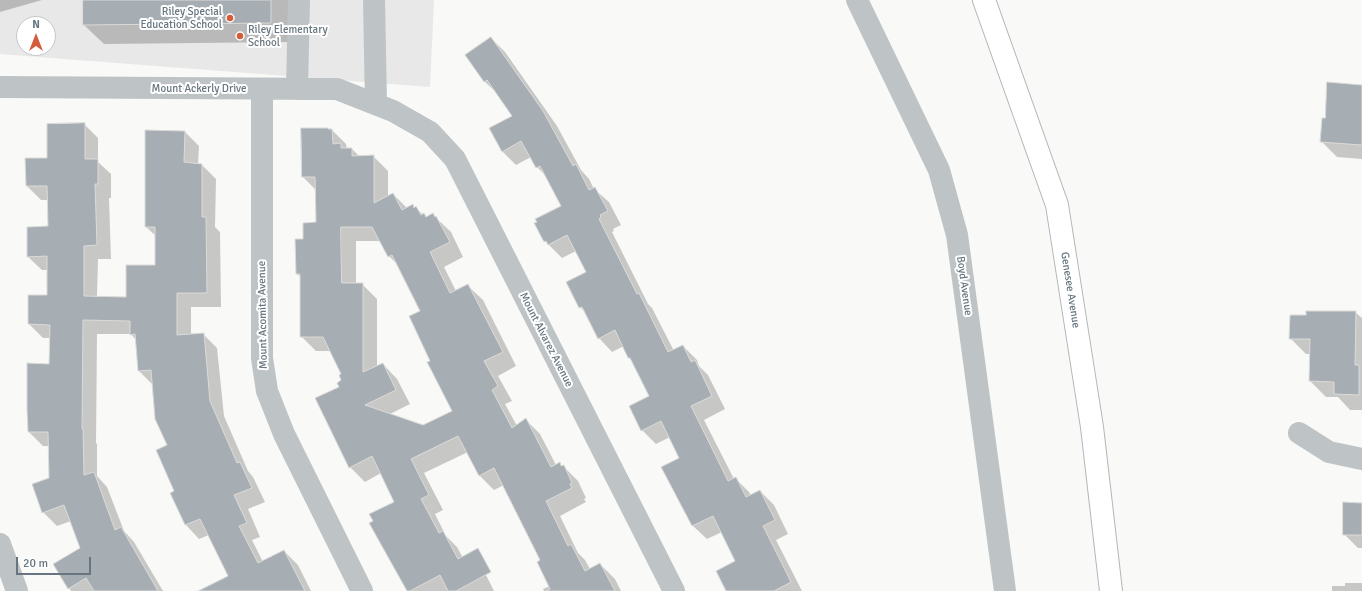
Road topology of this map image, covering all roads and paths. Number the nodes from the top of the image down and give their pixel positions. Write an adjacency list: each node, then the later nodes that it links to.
1 (299, 0): 7 (street)
2 (374, 0): 8 (street)
3 (857, 0): 15 (street, Boyd Avenue)
4 (984, 0): 16 (main road, Genesee Avenue)
5 (0, 87): 6 (street, Mount Ackerly Drive)
6 (262, 89): 7 (street, Mount Ackerly Drive); 13 (street, Mount Acomita Avenue)
7 (297, 89): 8 (street, Mount Ackerly Drive)
8 (385, 108): 14 (street, Mount Alvarez Avenue)
9 (1299, 432): 10 (street)
10 (1362, 460)
11 (0, 544): 12 (street)
12 (17, 591)
13 (362, 591)
14 (674, 591)
15 (1005, 591)
16 (1111, 591)

